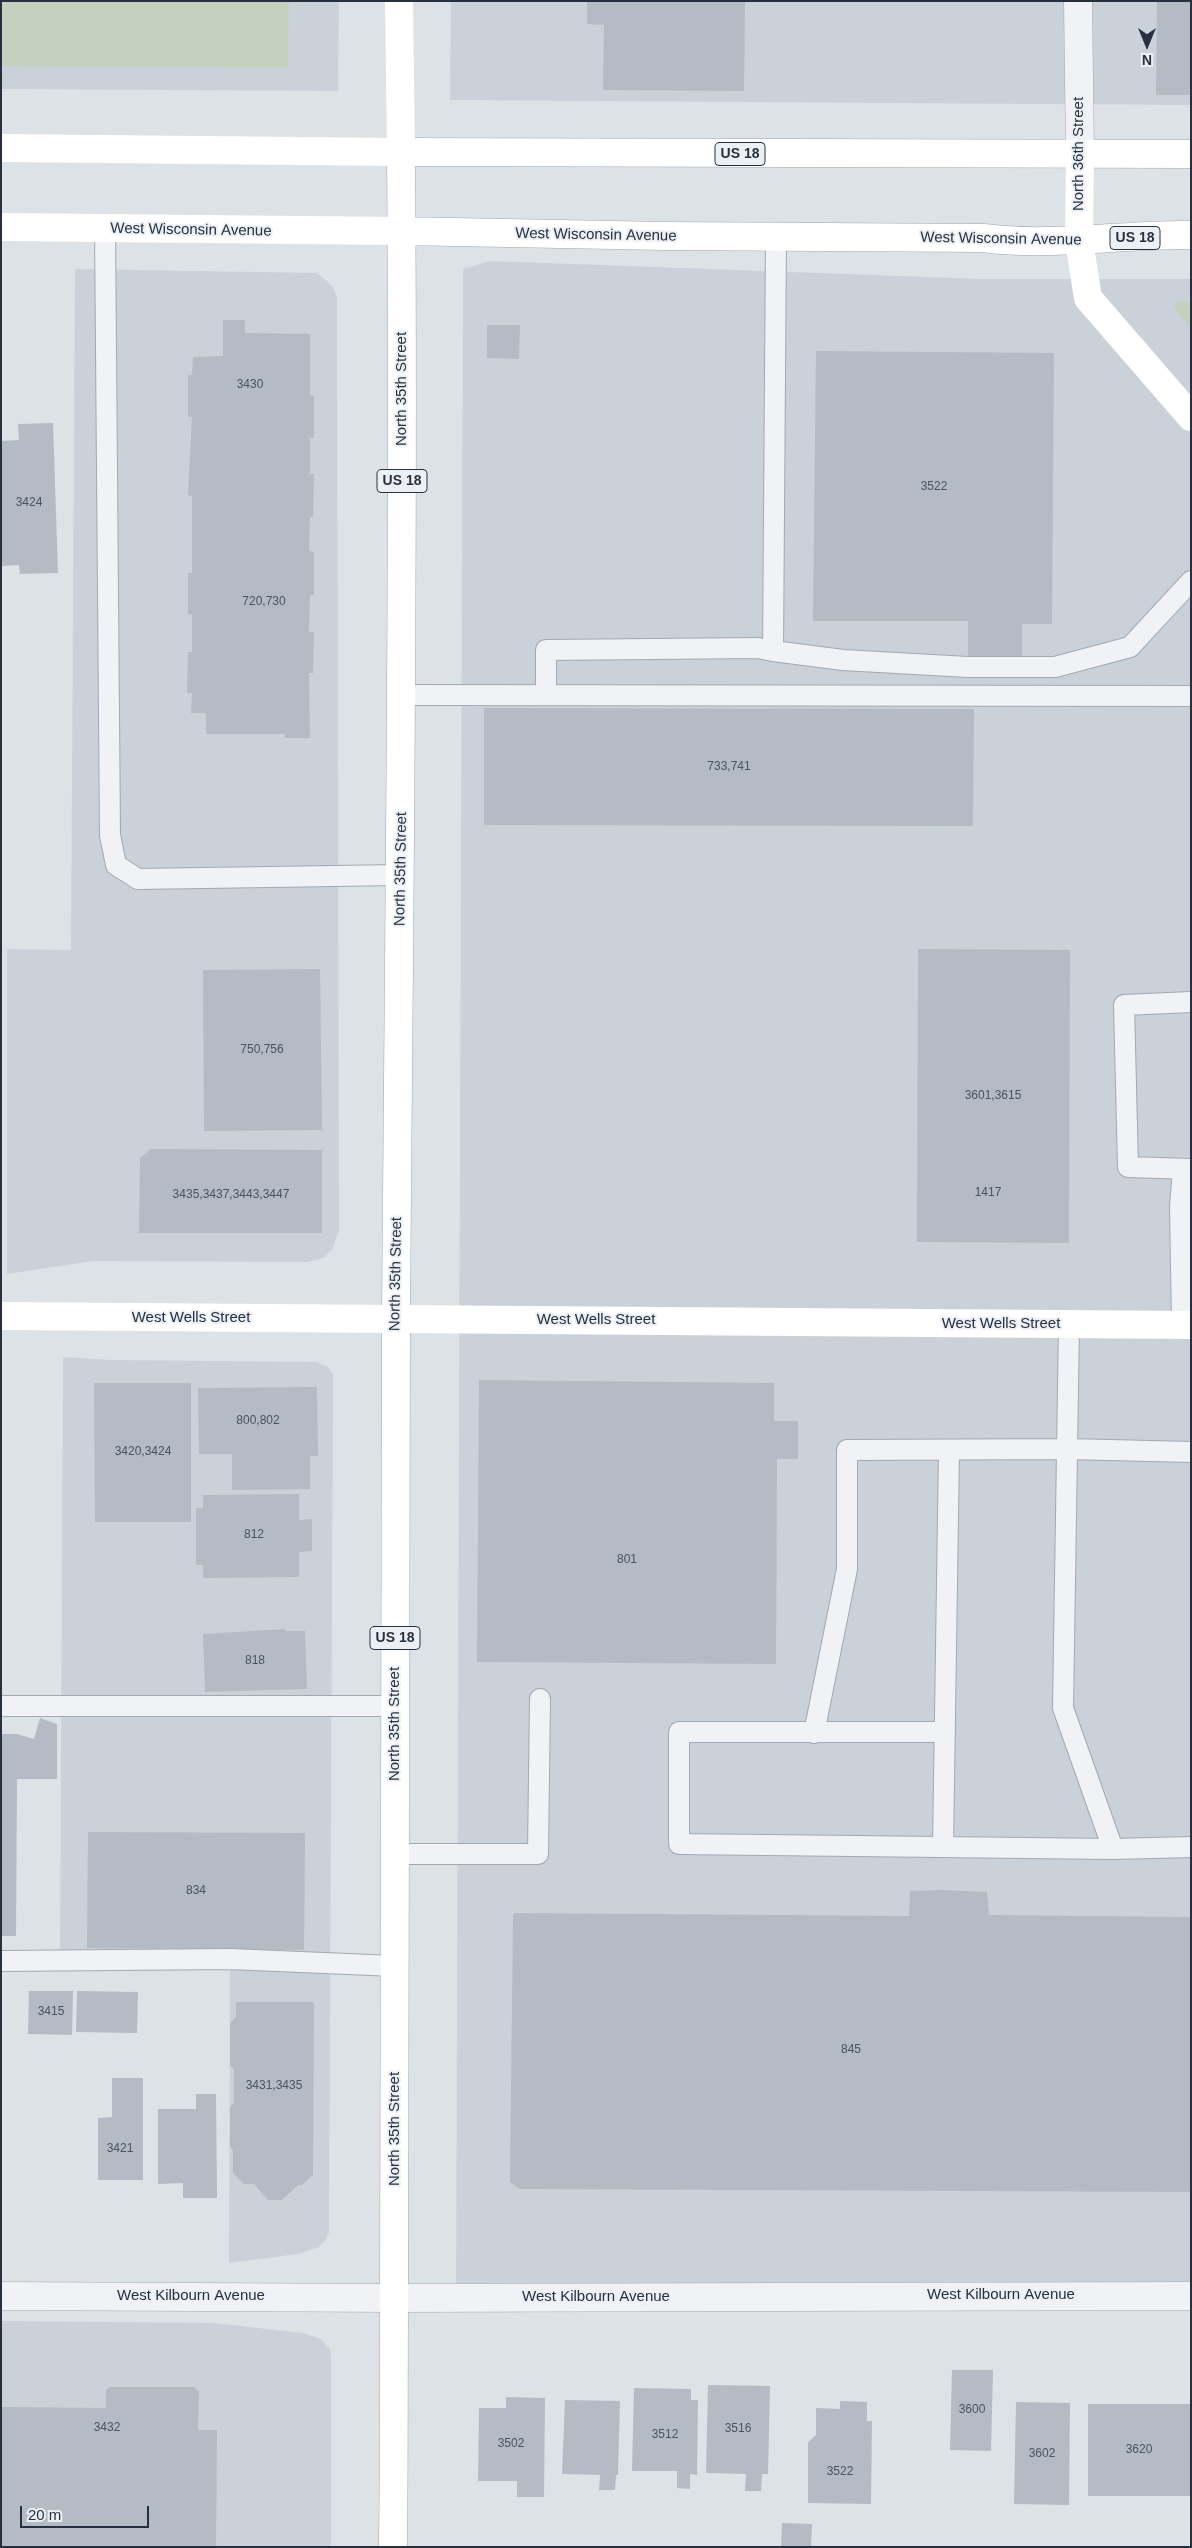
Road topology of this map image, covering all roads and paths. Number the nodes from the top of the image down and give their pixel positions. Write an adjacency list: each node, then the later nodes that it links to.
1 (399, 1): 4 (main road, North 35th Street)
2 (1078, 1): 5 (street, North 36th Street)
3 (1, 148): 4 (main road)
4 (401, 152): 5 (main road, US 18); 9 (main road, North 35th Street / US 18)
5 (1080, 154): 6 (main road, US 18); 12 (main road, North 36th Street)
6 (1191, 154)
7 (1, 227): 8 (main road, West Wisconsin Avenue)
8 (105, 228): 9 (main road, West Wisconsin Avenue); 19 (lane)
9 (402, 231): 11 (main road, West Wisconsin Avenue / US 18); 16 (main road, North 35th Street / US 18)
10 (1191, 235): 12 (main road, West Wisconsin Avenue / US 18)
11 (776, 237): 12 (main road, West Wisconsin Avenue / US 18); 15 (lane)
12 (1079, 241): 13 (main road, North 36th Street)
13 (1191, 417)
14 (1191, 581): 15 (lane)
15 (774, 651): 17 (lane)
16 (402, 695): 17 (lane); 19 (main road, North 35th Street / US 18)
17 (546, 695): 18 (lane)
18 (1191, 696)
19 (400, 875): 23 (main road, North 35th Street / US 18)
20 (1191, 1002): 21 (lane)
21 (1187, 1169): 25 (lane)
22 (1, 1316): 23 (main road, West Wells Street)
23 (396, 1319): 24 (main road, West Wells Street); 31 (main road, North 35th Street / US 18)
24 (1069, 1324): 25 (main road, West Wells Street); 26 (lane)
25 (1186, 1325)
26 (1068, 1449): 27 (lane); 28 (lane); 36 (lane)
27 (949, 1450): 32 (lane); 33 (lane)
28 (1191, 1452)
29 (540, 1699): 37 (lane)
30 (1, 1706): 31 (lane)
31 (395, 1706): 37 (main road, North 35th Street / US 18)
32 (814, 1732): 33 (lane); 34 (lane)
33 (945, 1732): 34 (lane)
34 (943, 1847): 36 (lane)
35 (1191, 1847): 36 (lane)
36 (1113, 1849)
37 (395, 1854): 39 (main road, North 35th Street / US 18)
38 (1, 1961): 39 (lane)
39 (394, 1966): 42 (main road, North 35th Street / US 18)
40 (1, 2296): 42 (street, West Kilbourn Avenue)
41 (1191, 2296): 42 (street, West Kilbourn Avenue)
42 (396, 2298): 43 (main road, North 35th Street / US 18)
43 (393, 2547)

